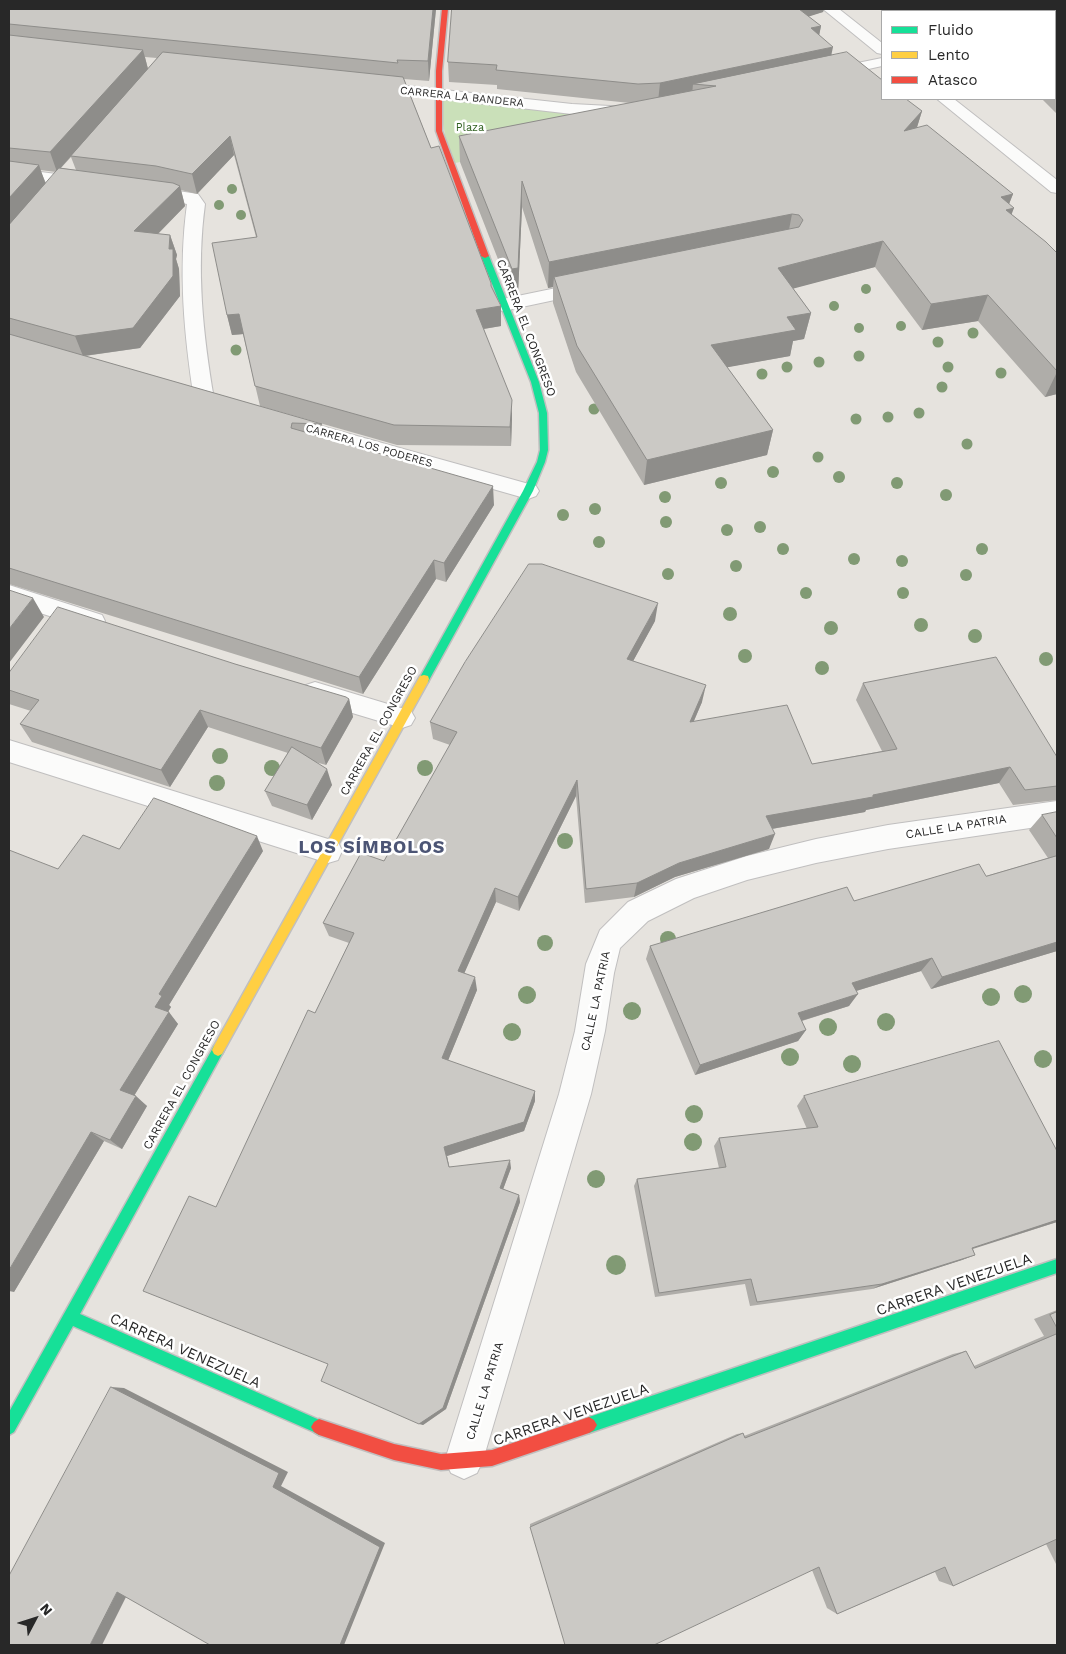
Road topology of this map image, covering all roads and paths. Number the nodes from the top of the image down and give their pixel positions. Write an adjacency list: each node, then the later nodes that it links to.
1 (445, 9): 7 (street, CARRERA EL CONGRESO)
2 (830, 9): 3 (street)
3 (881, 49)
4 (881, 62): 5 (street)
5 (815, 76)
6 (360, 86): 7 (street, CARRERA LA BANDERA)
7 (438, 94): 9 (street, CARRERA LA BANDERA); 17 (street, CARRERA EL CONGRESO)
8 (945, 100): 15 (street)
9 (643, 111)
10 (75, 165): 12 (street)
11 (9, 173): 12 (street)
12 (57, 186): 13 (street)
13 (109, 186)
14 (127, 188): 18 (street)
15 (1057, 188)
16 (607, 284): 17 (street)
17 (503, 305): 20 (street, CARRERA EL CONGRESO)
18 (204, 399)
19 (274, 420): 20 (street, CARRERA LOS PODERES)
20 (528, 491): 26 (street, CARRERA EL CONGRESO)
21 (9, 594): 22 (street)
22 (63, 612): 23 (street); 24 (street)
23 (110, 627)
24 (47, 634)
25 (298, 687): 26 (street)
26 (402, 718): 29 (street, CARRERA EL CONGRESO)
27 (9, 751): 29 (street)
28 (1057, 812): 33 (street, CALLE LA PATRIA)
29 (328, 851): 31 (street, CARRERA EL CONGRESO)
30 (1057, 1266): 33 (street, CARRERA VENEZUELA)
31 (70, 1317): 32 (street, CARRERA EL CONGRESO); 33 (street, CARRERA VENEZUELA)
32 (9, 1427)
33 (464, 1460)

